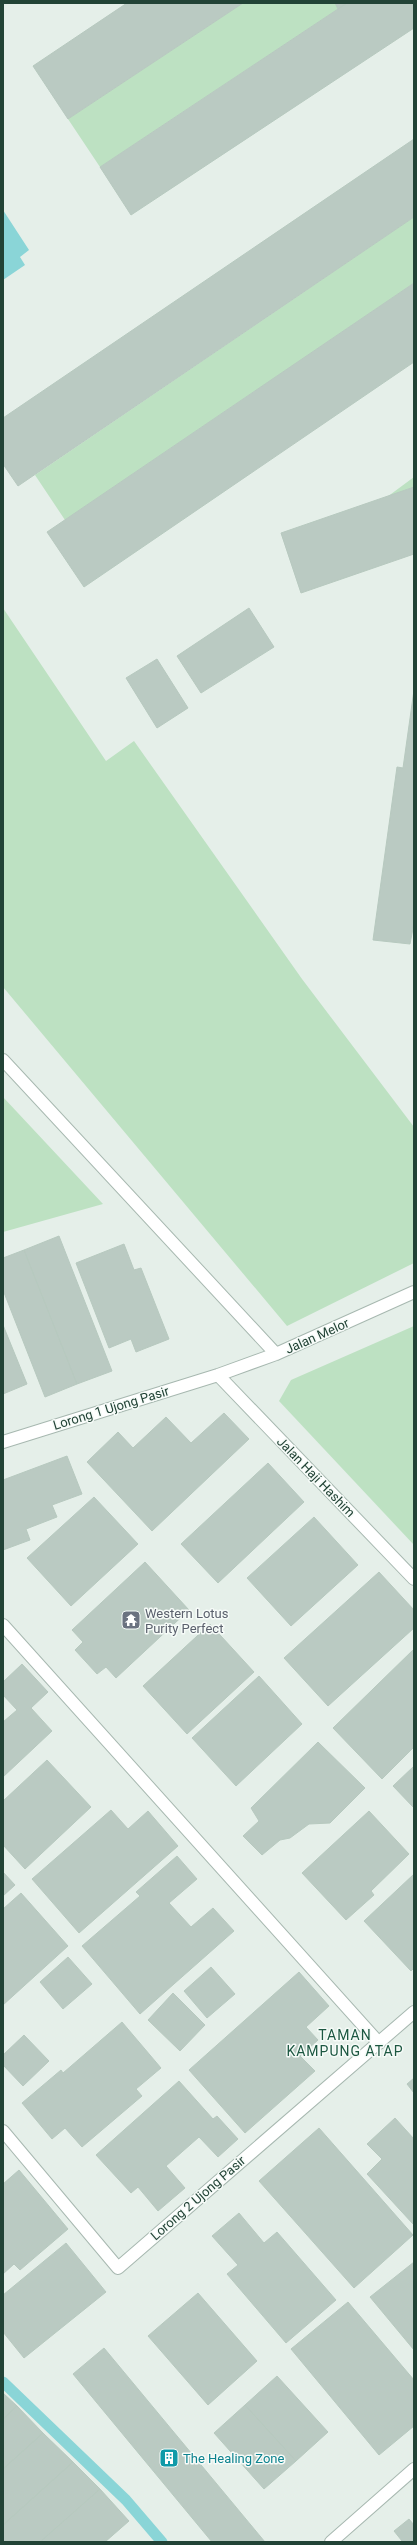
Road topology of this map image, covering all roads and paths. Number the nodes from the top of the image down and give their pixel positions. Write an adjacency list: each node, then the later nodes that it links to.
1 (3, 1060): 3 (street)
2 (414, 1292): 3 (street, Jalan Melor)
3 (276, 1354): 4 (street, Jalan Melor)
4 (218, 1375): 5 (street, Lorong 1 Ujong Pasir); 6 (street, Jalan Haji Hashim)
5 (3, 1442)
6 (414, 1579)
7 (3, 1625): 9 (street)
8 (414, 2012): 9 (street, Lorong 2 Ujong Pasir)
9 (379, 2043): 10 (street, Lorong 2 Ujong Pasir)
10 (3, 2132)
11 (414, 2469): 12 (street)
12 (331, 2542)

